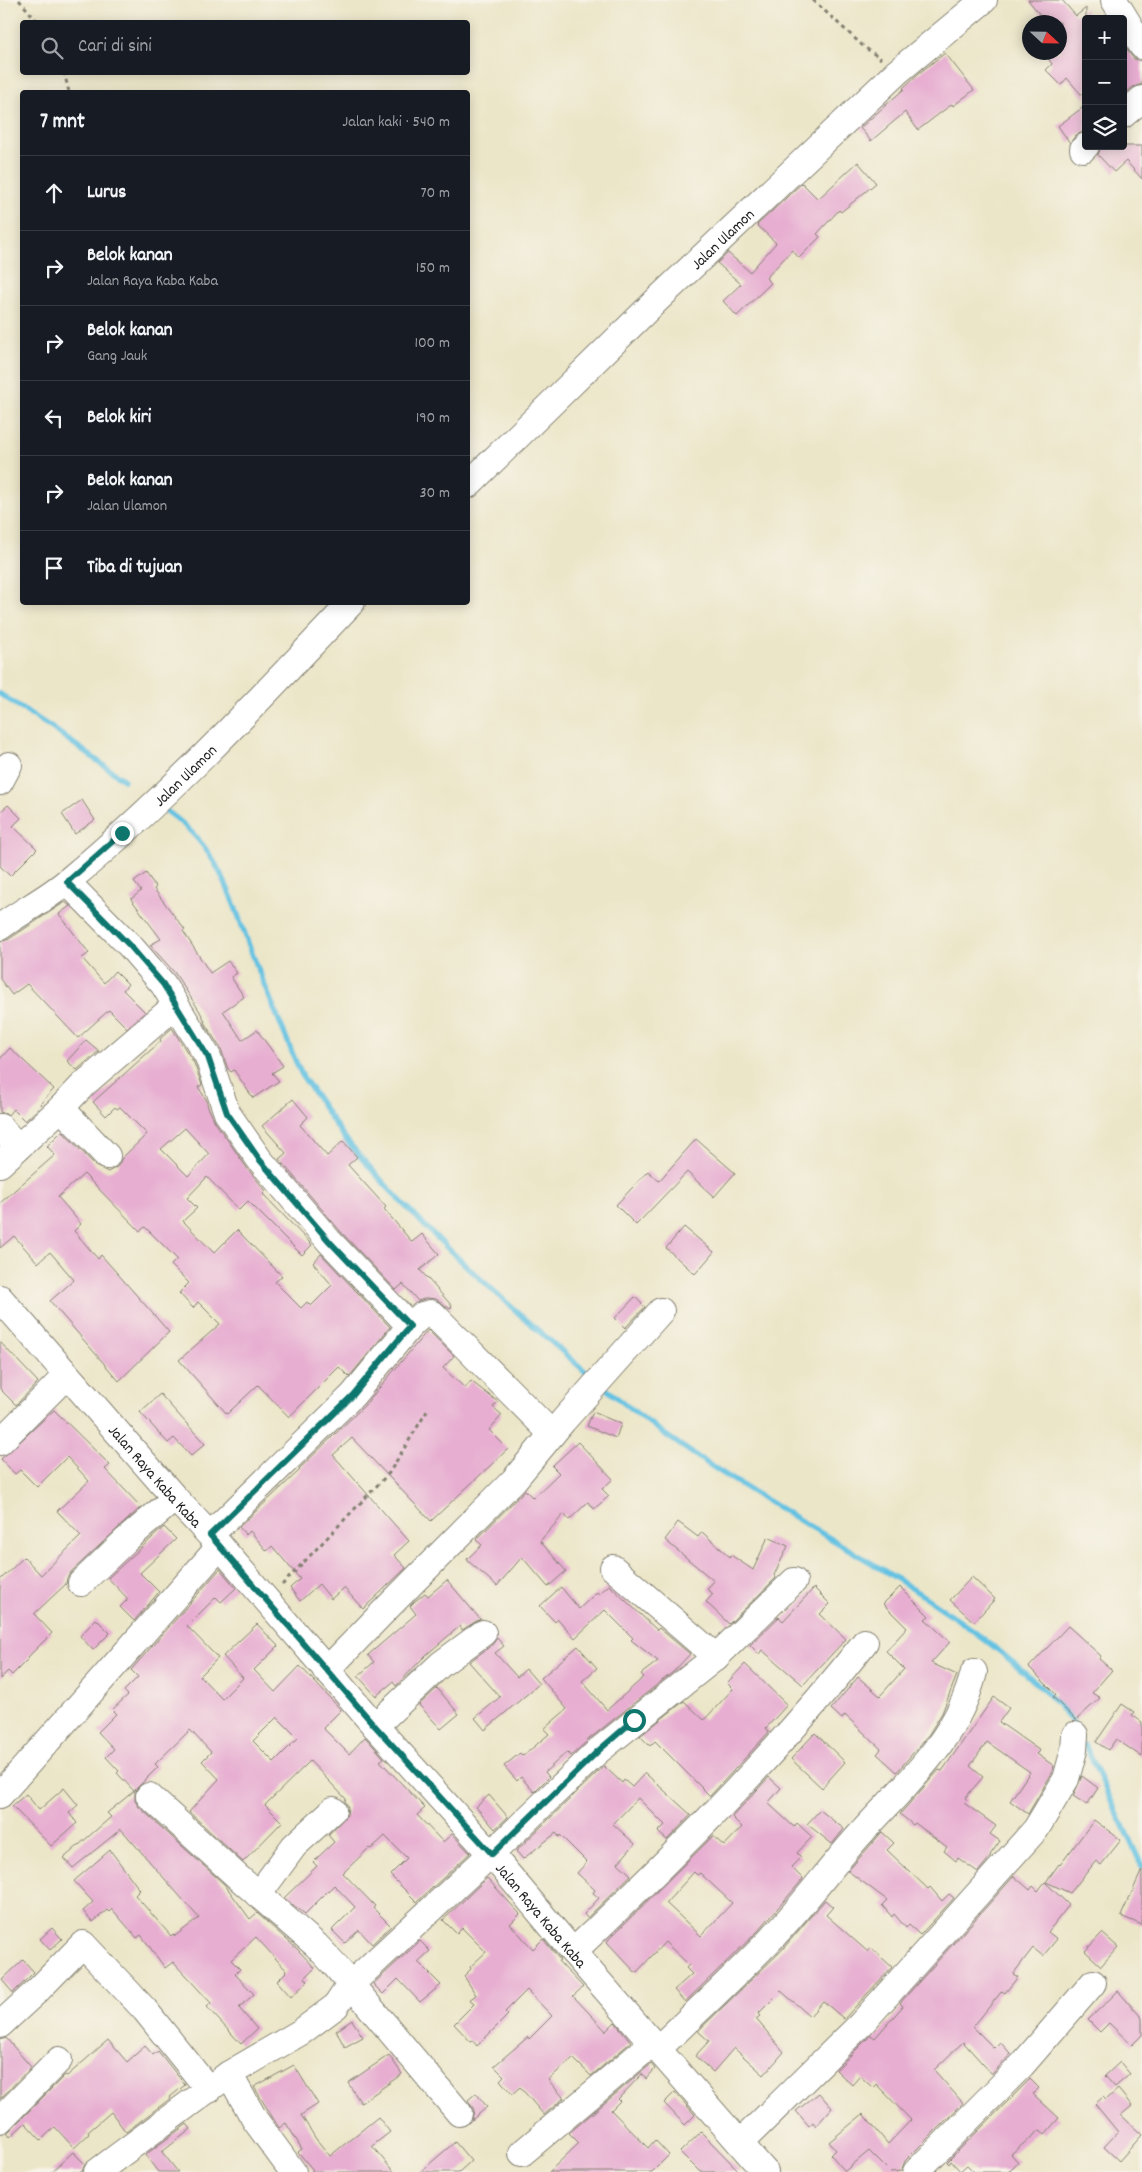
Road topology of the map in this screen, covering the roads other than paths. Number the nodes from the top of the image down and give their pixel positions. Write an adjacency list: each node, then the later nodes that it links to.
1 (984, 0): 6 (street, Jalan Ulamon)
2 (1128, 8): 3 (street)
3 (1142, 46)
4 (1142, 99): 5 (street)
5 (1127, 112)
6 (470, 483)
7 (349, 605): 8 (street, Jalan Ulamon)
8 (67, 882): 9 (street, Jalan Ulamon); 10 (street)
9 (0, 927)
10 (176, 1005): 11 (street); 17 (street)
11 (61, 1108): 13 (street); 14 (street)
12 (0, 1127): 13 (street)
13 (9, 1155)
14 (107, 1156)
15 (0, 1298): 18 (street, Jalan Raya Kaba Kaba)
16 (661, 1311): 19 (street)
17 (410, 1326): 19 (street); 22 (street)
18 (67, 1375): 20 (street); 21 (street, Jalan Raya Kaba Kaba)
19 (557, 1428): 29 (street)
20 (0, 1442)
21 (175, 1498): 22 (street, Jalan Raya Kaba Kaba); 25 (street)
22 (215, 1541): 29 (street, Jalan Raya Kaba Kaba); 33 (street)
23 (613, 1568): 28 (street)
24 (794, 1582): 28 (street)
25 (81, 1583)
26 (483, 1633): 31 (street)
27 (865, 1642): 38 (street)
28 (716, 1657): 36 (street)
29 (326, 1671): 31 (street, Jalan Raya Kaba Kaba)
30 (974, 1672): 42 (street)
31 (375, 1726): 36 (street, Jalan Raya Kaba Kaba)
32 (1075, 1735): 48 (street)
33 (3, 1787)
34 (149, 1796): 37 (street)
35 (333, 1810): 37 (street)
36 (492, 1854): 38 (street, Jalan Raya Kaba Kaba); 40 (street)
37 (258, 1895): 40 (street)
38 (573, 1952): 42 (street, Jalan Raya Kaba Kaba)
39 (1093, 1983): 53 (street)
40 (350, 1985): 44 (street); 46 (street)
41 (0, 2025): 45 (street)
42 (655, 2046): 48 (street, Jalan Raya Kaba Kaba); 49 (street)
43 (60, 2060): 47 (street)
44 (229, 2074): 45 (street); 51 (street)
45 (209, 2090): 50 (street)
46 (460, 2113)
47 (0, 2120)
48 (740, 2143): 52 (street, Jalan Raya Kaba Kaba)
49 (522, 2153)
50 (97, 2172)
51 (293, 2172)
52 (765, 2172)
53 (916, 2172)

